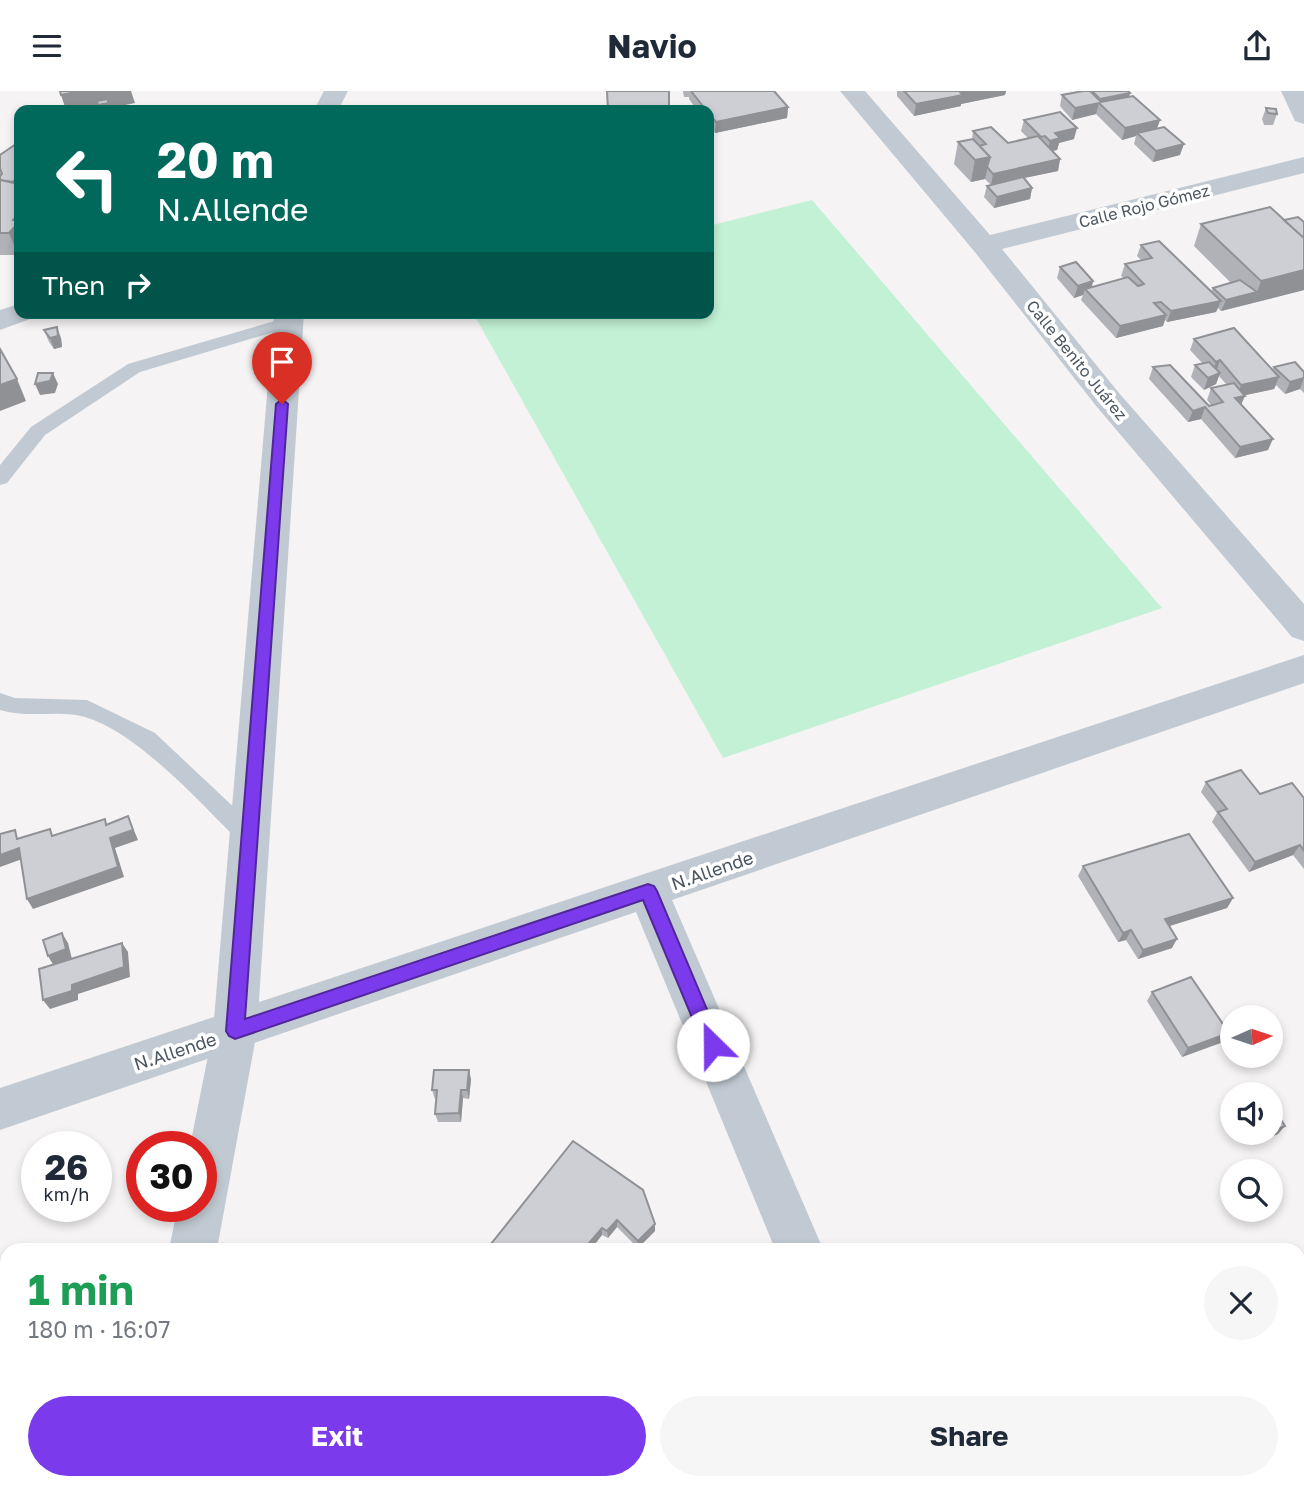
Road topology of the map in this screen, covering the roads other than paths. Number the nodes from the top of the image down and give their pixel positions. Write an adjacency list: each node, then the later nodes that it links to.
1 (852, 91): 5 (street, Calle Benito Juárez)
2 (1293, 91): 3 (street)
3 (1304, 116)
4 (1304, 165): 5 (street, Calle Rojo Gómez)
5 (984, 245): 9 (street, Calle Benito Juárez)
6 (286, 319): 8 (lane)
7 (289, 319): 12 (street)
8 (0, 478)
9 (1304, 628)
10 (1304, 669): 13 (street, N.Allende)
11 (0, 701): 12 (lane)
12 (250, 837): 14 (street)
13 (648, 891): 14 (street, N.Allende); 17 (street)
14 (235, 1031): 15 (street, N.Allende); 16 (street)
15 (0, 1109)
16 (194, 1243)
17 (796, 1243)

